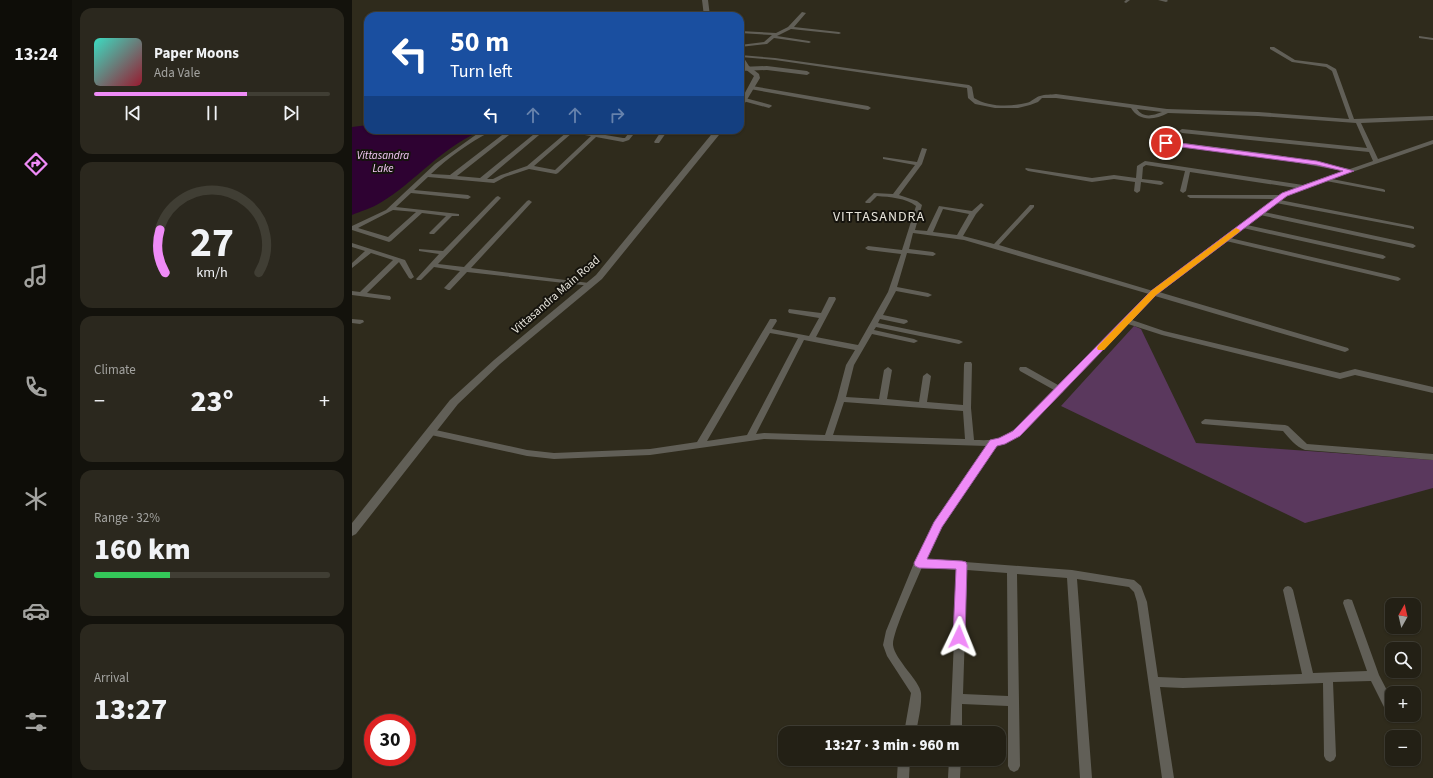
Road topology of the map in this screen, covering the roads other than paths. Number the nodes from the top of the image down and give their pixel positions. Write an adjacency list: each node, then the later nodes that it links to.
1 (705, 0): 2 (street)
2 (706, 12)
3 (804, 12): 4 (street)
4 (790, 28): 6 (street); 7 (street)
5 (744, 32): 7 (street)
6 (839, 33)
7 (776, 36): 10 (street); 11 (street)
8 (1420, 37): 9 (street)
9 (1433, 38)
10 (809, 42)
11 (744, 46)
12 (1272, 48): 26 (street)
13 (744, 56): 22 (street)
14 (744, 62): 16 (street)
15 (744, 69): 16 (street)
16 (748, 69): 17 (street); 18 (street)
17 (807, 73)
18 (752, 88): 19 (street); 23 (street)
19 (744, 101)
20 (744, 104): 21 (street)
21 (769, 106)
22 (1133, 107): 24 (street); 24 (street)
23 (868, 108)
24 (1167, 111): 26 (street)
25 (1433, 118): 26 (street)
26 (1355, 120): 41 (street)
27 (1182, 131): 41 (street)
28 (482, 134): 49 (street)
29 (507, 134): 50 (street)
30 (537, 134): 51 (street)
31 (568, 134): 45 (street)
32 (591, 134): 36 (street)
33 (631, 134): 36 (street)
34 (662, 134): 38 (street)
35 (716, 134): 98 (street, Vittasandra Main Road)
36 (595, 135): 45 (street)
37 (1152, 141): 48 (street)
38 (657, 142)
39 (1433, 142): 43 (street)
40 (924, 149): 44 (street)
41 (1370, 150): 43 (street)
42 (885, 158): 44 (street)
43 (1376, 162): 48 (street)
44 (919, 164): 60 (street)
45 (529, 167): 51 (street)
46 (1188, 168): 52 (street); 55 (street); 58 (street)
47 (1028, 169): 52 (street)
48 (1351, 171): 53 (street)
49 (427, 175): 50 (street); 56 (street)
50 (452, 177): 51 (street)
51 (481, 180)
52 (1138, 180): 54 (street); 57 (street)
53 (1326, 180): 55 (street); 59 (street)
54 (1161, 183)
55 (1305, 187): 64 (street)
56 (410, 191): 62 (street); 69 (street)
57 (1136, 191)
58 (1183, 191)
59 (1383, 191)
60 (895, 196): 66 (street); 76 (street)
61 (1190, 196): 64 (street)
62 (468, 197)
63 (498, 198): 88 (street)
64 (1278, 199): 72 (street); 75 (street)
65 (529, 202): 94 (street)
66 (868, 202)
67 (980, 205): 71 (street)
68 (1032, 206): 82 (street)
69 (392, 208): 70 (street); 74 (street)
70 (421, 211): 74 (street); 77 (street)
71 (973, 213): 78 (street); 79 (street)
72 (1260, 213): 73 (street); 83 (street)
73 (1242, 226): 80 (street); 90 (street)
74 (352, 228)
75 (1412, 228)
76 (910, 231): 78 (street); 87 (street)
77 (432, 233)
78 (929, 233): 79 (street)
79 (959, 237): 82 (street)
80 (1224, 239): 97 (street); 102 (street)
81 (352, 245): 86 (street)
82 (995, 246): 102 (street)
83 (1413, 246)
84 (868, 248): 87 (street)
85 (420, 250): 88 (street)
86 (370, 251): 91 (street); 93 (street)
87 (905, 251): 89 (street); 100 (street)
88 (444, 253): 92 (street)
89 (933, 254)
90 (1383, 257)
91 (398, 259): 95 (street); 103 (street)
92 (432, 265): 94 (street); 96 (street)
93 (352, 266)
94 (465, 270): 98 (street); 99 (street)
95 (411, 277)
96 (419, 279)
97 (1398, 279)
98 (589, 285): 135 (street, Vittasandra Main Road)
99 (448, 288)
100 (894, 288): 104 (street); 109 (street)
101 (352, 293): 103 (street)
102 (1154, 293): 112 (street); 123 (street)
103 (362, 294): 105 (street)
104 (928, 295)
105 (387, 298)
106 (832, 299): 108 (street)
107 (792, 310): 108 (street)
108 (823, 316): 119 (street)
109 (879, 316): 114 (street); 115 (street)
110 (352, 321): 113 (street)
111 (773, 321): 116 (street)
112 (1127, 321): 128 (street); 129 (street)
113 (360, 322)
114 (904, 322)
115 (874, 324): 117 (street); 121 (street)
116 (767, 330): 118 (street); 140 (street)
117 (870, 331): 120 (street); 122 (street)
118 (802, 337): 119 (street); 136 (street)
119 (811, 339): 122 (street)
120 (914, 341)
121 (959, 342)
122 (859, 348): 130 (street)
123 (1346, 350)
124 (968, 364): 133 (street)
125 (1023, 369): 128 (street)
126 (888, 370): 131 (street)
127 (927, 376): 132 (street)
128 (1060, 390): 139 (street)
129 (1433, 390)
130 (841, 399): 131 (street); 137 (street)
131 (882, 402): 132 (street)
132 (923, 405): 133 (street)
133 (967, 408): 138 (street)
134 (1205, 422): 141 (street)
135 (430, 432): 140 (street); 142 (street, Vittasandra Main Road)
136 (751, 436): 137 (street); 140 (street)
137 (828, 438): 138 (street)
138 (970, 443): 139 (street)
139 (994, 443): 143 (street)
140 (700, 445)
141 (1433, 457)
142 (352, 531)
143 (919, 563): 144 (street); 156 (street)
144 (962, 565): 145 (street); 154 (street)
145 (1012, 569): 146 (street); 155 (street)
146 (1072, 574): 152 (street); 164 (street)
147 (1288, 590): 150 (street)
148 (1348, 603): 149 (street)
149 (1374, 676): 151 (street); 153 (street)
150 (1309, 679): 151 (street); 152 (street)
151 (1328, 679): 158 (street)
152 (1153, 682): 165 (street)
153 (1385, 697)
154 (957, 698): 155 (street); 157 (street)
155 (1014, 701): 161 (street)
156 (912, 726)
157 (956, 726)
158 (1330, 756)
159 (904, 766): 162 (street)
160 (955, 766): 163 (street)
161 (1014, 766)
162 (903, 778)
163 (954, 778)
164 (1086, 778)
165 (1168, 778)

